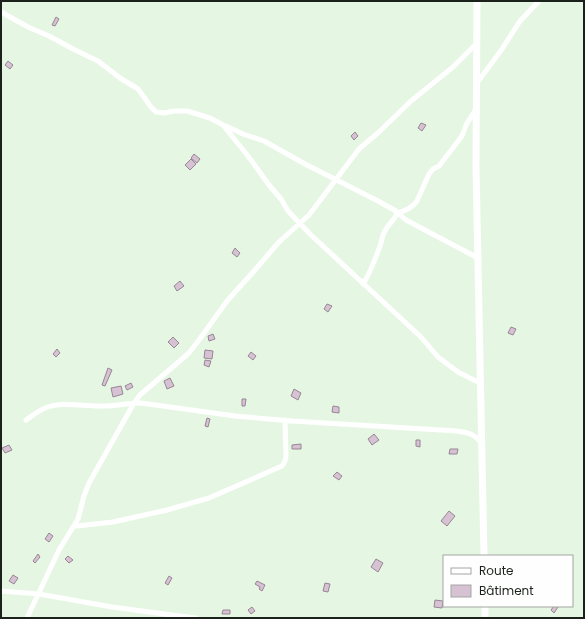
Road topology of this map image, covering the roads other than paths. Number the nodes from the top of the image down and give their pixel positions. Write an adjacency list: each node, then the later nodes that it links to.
1 (477, 1): 4 (street)
2 (539, 1): 5 (street)
3 (1, 12): 7 (street)
4 (477, 43): 5 (street); 8 (street)
5 (476, 84): 6 (street)
6 (476, 108): 9 (street); 11 (street)
7 (223, 125): 8 (street); 10 (street)
8 (336, 180): 9 (street); 10 (street)
9 (397, 213): 11 (street); 12 (street)
10 (299, 223): 12 (street); 14 (street)
11 (478, 258): 13 (street)
12 (364, 284): 13 (street)
13 (480, 383): 17 (street)
14 (134, 403): 15 (street); 16 (street); 18 (street)
15 (26, 420)
16 (285, 420): 17 (street); 18 (street)
17 (481, 442): 19 (street)
18 (74, 526): 21 (street)
19 (484, 555)
20 (1, 591): 21 (street)
21 (39, 594): 23 (street); 24 (street)
22 (485, 607): 25 (street)
23 (27, 618)
24 (196, 618)
25 (485, 618)

